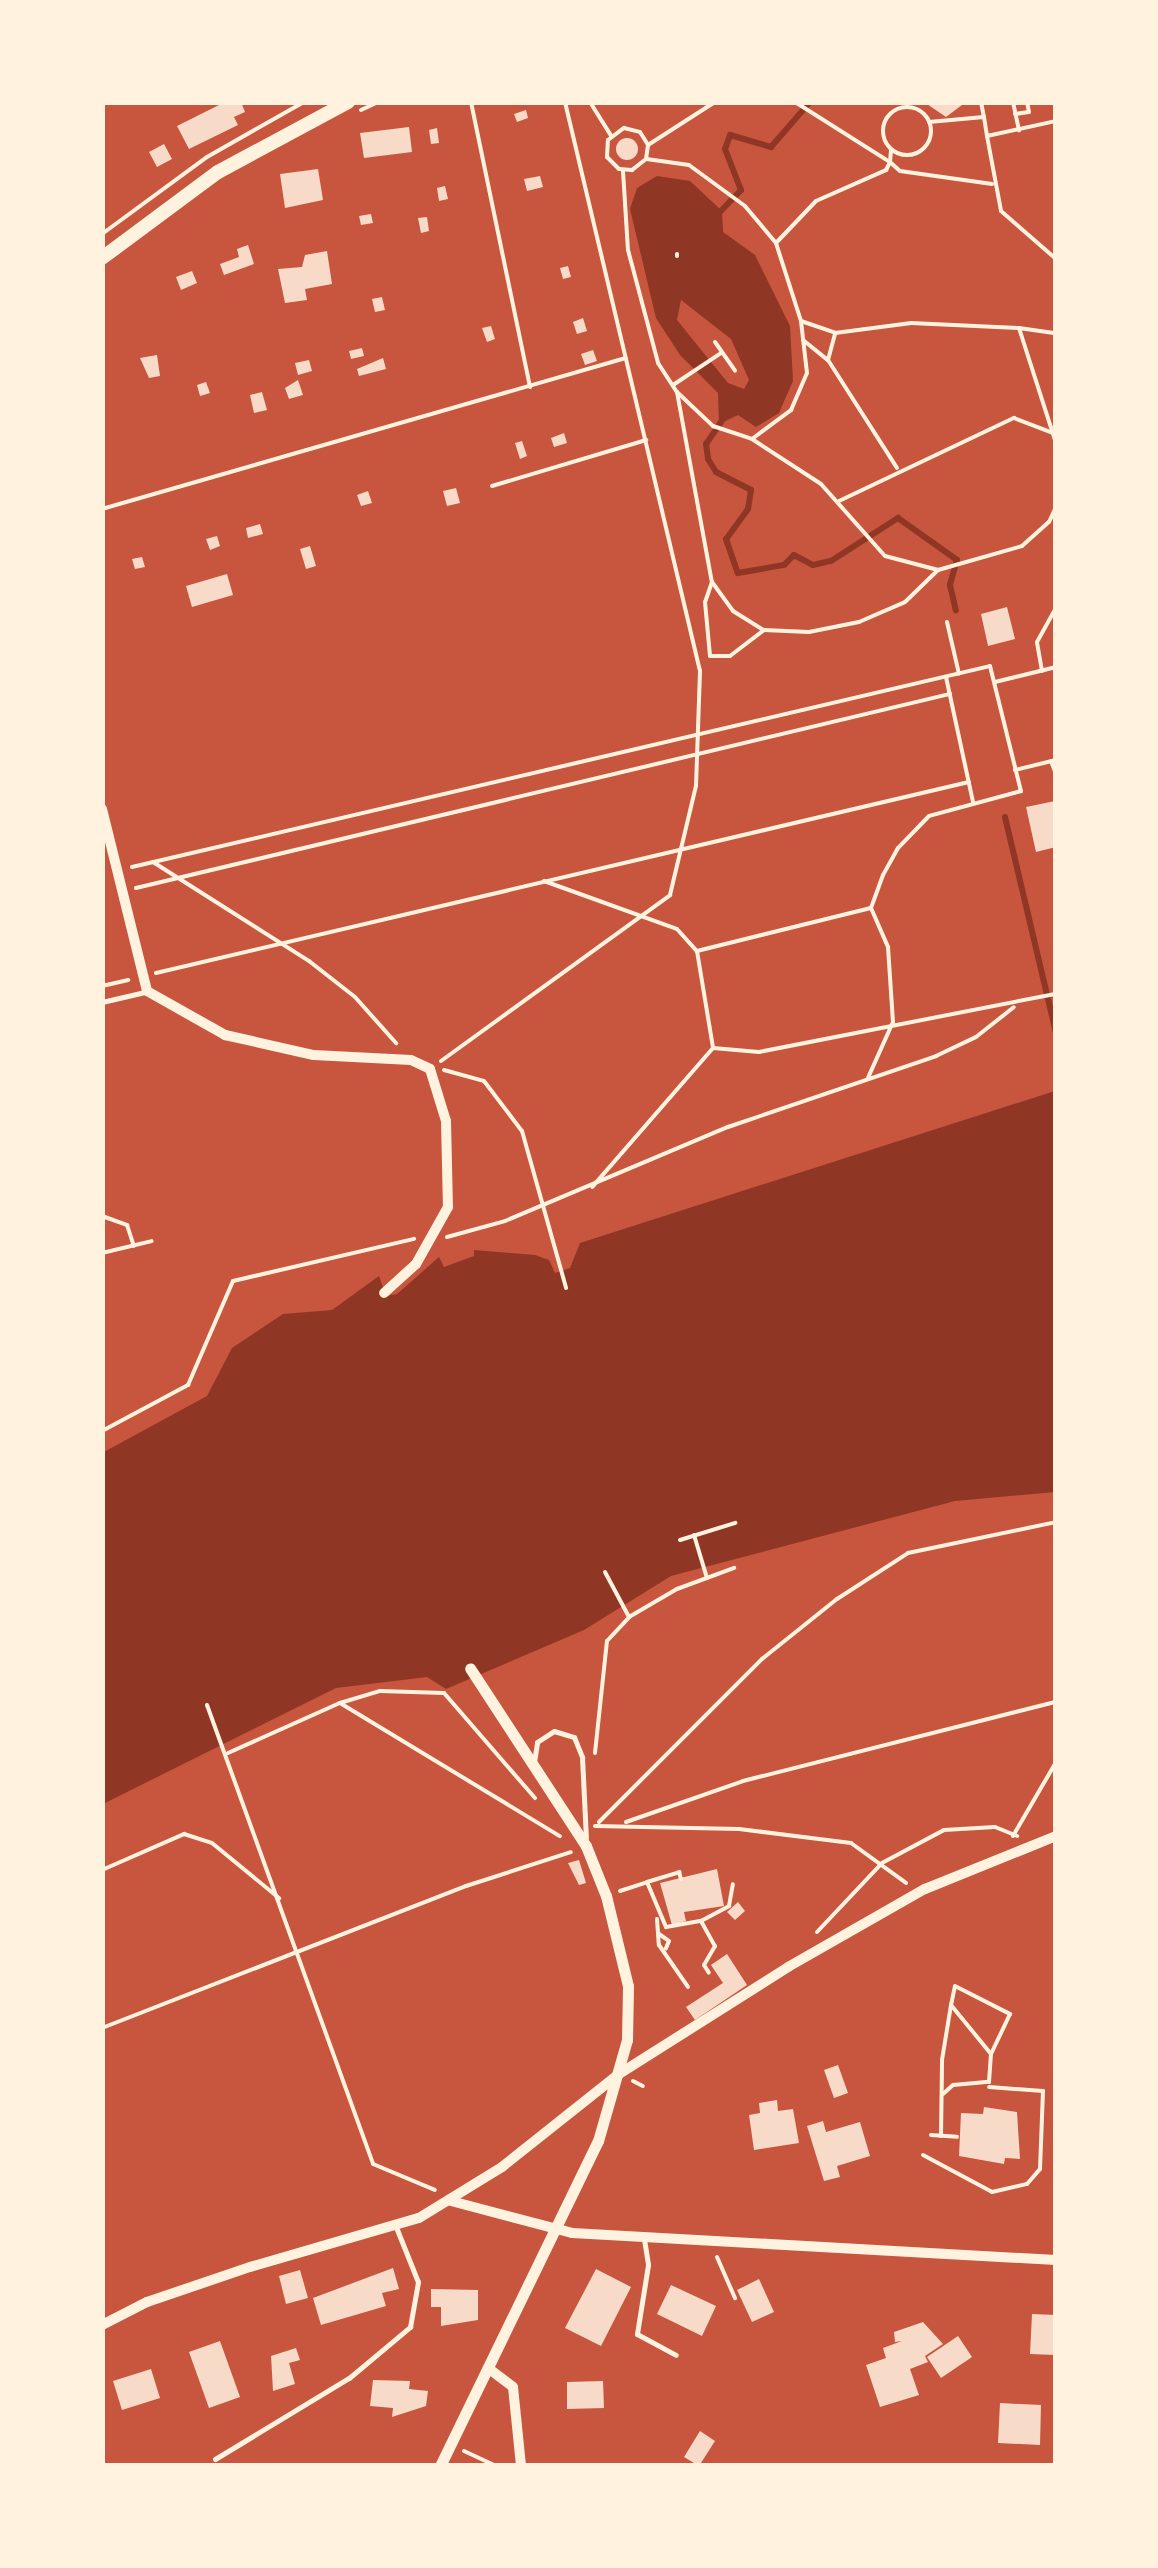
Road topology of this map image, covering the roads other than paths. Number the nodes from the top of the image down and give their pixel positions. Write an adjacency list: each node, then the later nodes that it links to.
1 (348, 102): 2 (main road)
2 (102, 258)
3 (102, 809): 4 (street)
4 (148, 991): 5 (lane); 6 (street)
5 (102, 1002)
6 (384, 1293)
7 (470, 1668): 8 (street)
8 (534, 1764): 10 (street); 10 (lane)
9 (1056, 1836): 11 (street)
10 (586, 1846): 11 (street)
11 (620, 2074): 12 (street); 14 (street)
12 (451, 2201): 13 (street); 14 (street)
13 (396, 2225): 17 (street); 20 (lane)
14 (557, 2229): 15 (street); 19 (street)
15 (644, 2239): 16 (street); 18 (lane)
16 (1056, 2260)
17 (102, 2326)
18 (676, 2355)
19 (488, 2368): 21 (street); 22 (street)
20 (215, 2459)
21 (440, 2466)
22 (521, 2466)

